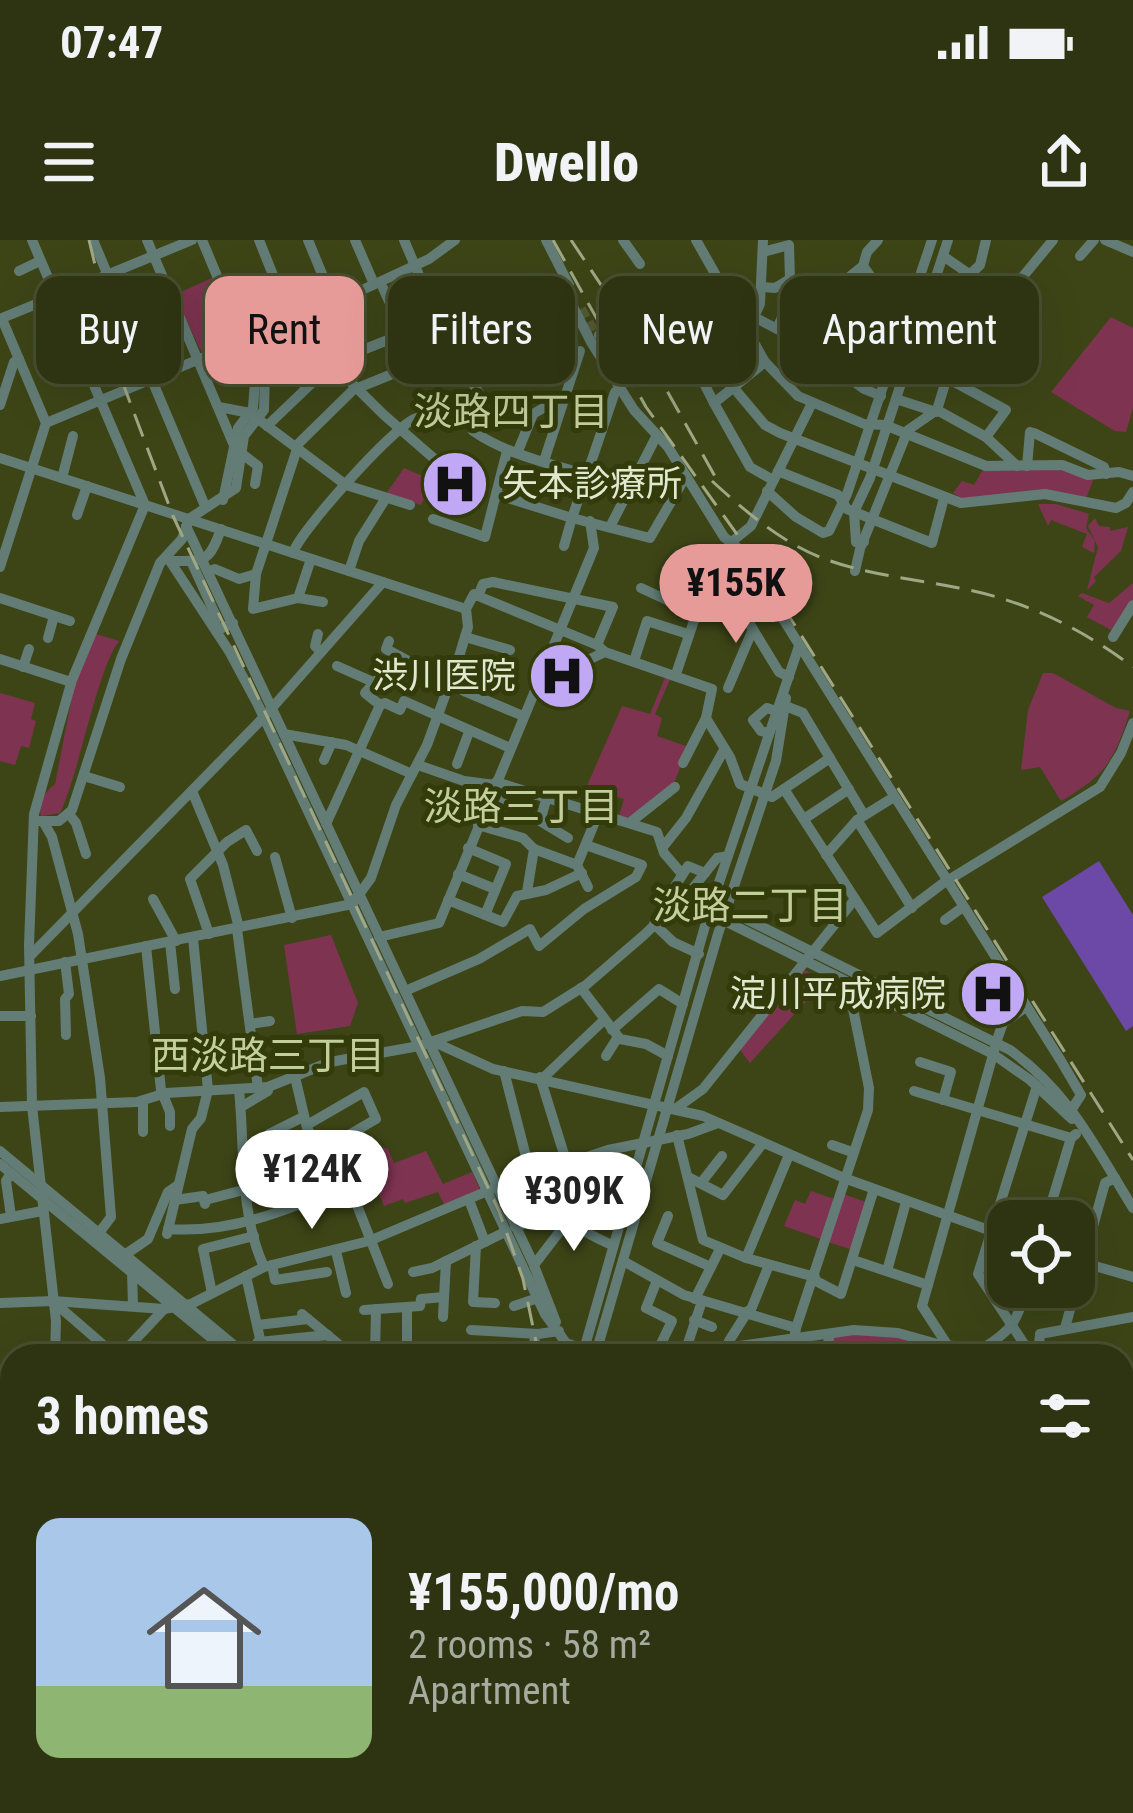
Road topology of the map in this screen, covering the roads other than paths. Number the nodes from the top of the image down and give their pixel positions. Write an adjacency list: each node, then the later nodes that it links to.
1 (32, 240): 26 (street)
2 (92, 240): 33 (street)
3 (147, 240): 23 (street)
4 (192, 240): 23 (street)
5 (202, 240): 34 (street)
6 (259, 240): 35 (street)
7 (308, 240): 36 (street)
8 (356, 240): 48 (street)
9 (404, 240): 29 (street)
10 (460, 240): 29 (street)
11 (623, 240): 27 (street)
12 (696, 240): 39 (street)
13 (932, 240): 43 (street)
14 (948, 240): 24 (street)
15 (986, 240): 31 (street)
16 (1052, 240): 47 (street)
17 (1094, 240): 25 (street)
18 (1105, 240): 22 (street)
19 (872, 242): 28 (street)
20 (548, 245): 38 (street)
21 (763, 246): 40 (street); 50 (street)
22 (1133, 252)
23 (154, 256): 33 (street); 68 (street)
24 (943, 256): 31 (street); 44 (street)
25 (1080, 256)
26 (40, 261): 30 (street); 32 (street)
27 (640, 264)
28 (863, 266): 41 (street); 42 (street)
29 (417, 269): 37 (street); 48 (street)
30 (19, 271)
31 (970, 273): 45 (street); 46 (street)
32 (46, 276)
33 (108, 276)
34 (217, 276)
35 (274, 276)
36 (323, 276)
37 (420, 276)
38 (564, 276)
39 (720, 276)
40 (794, 276)
41 (851, 276)
42 (871, 276)
43 (920, 276)
44 (936, 276)
45 (967, 276)
46 (974, 276)
47 (1022, 276)
48 (379, 286): 51 (street); 52 (street); 55 (street)
49 (780, 286): 50 (street)
50 (761, 287): 54 (street)
51 (364, 292)
52 (364, 293)
53 (575, 297): 57 (street)
54 (756, 301)
55 (388, 302)
56 (36, 306): 59 (street)
57 (581, 309)
58 (575, 311): 65 (street)
59 (1, 319): 67 (street)
60 (780, 320): 62 (street)
61 (756, 323): 62 (street)
62 (777, 328): 63 (street)
63 (780, 330)
64 (756, 339): 69 (street)
65 (591, 342): 90 (street); 95 (street)
66 (205, 356): 68 (street)
67 (20, 359): 98 (street); 103 (street)
68 (197, 359): 70 (street); 99 (street)
69 (765, 362): 88 (street); 97 (street)
70 (181, 366)
71 (388, 375): 89 (street)
72 (92, 384): 94 (street)
73 (139, 384): 94 (street)
74 (153, 384): 140 (street)
75 (257, 384): 101 (street)
76 (265, 384): 101 (street)
77 (304, 384): 87 (street)
78 (310, 384): 87 (street)
79 (352, 384): 89 (street)
80 (473, 384): 91 (street)
81 (704, 384): 96 (street)
82 (857, 384): 92 (street)
83 (884, 384): 92 (street)
84 (901, 384): 93 (street)
85 (945, 384): 100 (street)
86 (958, 384): 110 (street)
87 (307, 387): 101 (street)
88 (733, 387): 96 (street); 111 (street)
89 (356, 388): 106 (street); 114 (street)
90 (620, 388): 109 (street); 124 (street)
91 (479, 393)
92 (880, 396): 104 (street)
93 (896, 399): 100 (street); 105 (street)
94 (99, 400): 103 (street); 138 (street)
95 (564, 400): 115 (street); 117 (street)
96 (714, 403): 132 (street)
97 (812, 403): 104 (street); 111 (street)
98 (0, 405)
99 (219, 407): 101 (street); 113 (street)
100 (937, 411): 108 (street); 110 (street)
101 (258, 419): 113 (street); 114 (street)
102 (460, 422): 106 (street)
103 (46, 423): 121 (street)
104 (870, 425): 105 (street); 119 (street)
105 (887, 427): 108 (street); 122 (street)
106 (401, 429): 118 (street); 130 (street)
107 (473, 431): 115 (street)
108 (906, 434): 120 (street); 127 (street)
109 (657, 435): 125 (street); 150 (street)
110 (986, 436): 120 (street)
111 (794, 440): 119 (street); 132 (street)
112 (75, 442): 128 (street)
113 (237, 448): 129 (street); 140 (street)
114 (296, 448): 130 (street); 153 (street)
115 (512, 451): 117 (street); 134 (street)
116 (0, 458): 121 (street)
117 (544, 461): 124 (street)
118 (438, 462)
119 (857, 465): 122 (street); 137 (street)
120 (1022, 466): 123 (street); 123 (street)
121 (32, 468): 128 (street); 143 (street)
122 (872, 470): 127 (street); 137 (street)
123 (1106, 473): 126 (street)
124 (586, 476): 145 (street)
125 (686, 476): 150 (street); 154 (street)
126 (1133, 476)
127 (890, 477): 136 (street); 147 (street)
128 (62, 478): 131 (street)
129 (255, 484)
130 (346, 485): 135 (street); 156 (street)
131 (87, 486): 138 (street); 144 (street)
132 (770, 486): 137 (street); 137 (street); 154 (street)
133 (1133, 491): 136 (street)
134 (498, 495): 145 (street); 146 (street)
135 (386, 498): 139 (street); 161 (street)
136 (944, 498): 147 (street)
137 (850, 499): 142 (street)
138 (145, 505): 149 (street); 204 (street)
139 (410, 505)
140 (205, 506): 149 (street)
141 (0, 510): 143 (street)
142 (854, 512): 147 (street); 152 (street)
143 (16, 515): 160 (street)
144 (77, 515)
145 (572, 518): 148 (street); 155 (street)
146 (433, 519)
147 (872, 520): 152 (street)
148 (590, 521): 150 (street); 168 (street)
149 (187, 522): 151 (street); 158 (street); 159 (street)
150 (611, 525)
151 (221, 529): 153 (street); 159 (street)
152 (864, 542): 162 (street)
153 (266, 544): 156 (street); 164 (street)
154 (732, 544): 163 (street); 188 (street)
155 (564, 545)
156 (293, 553): 157 (street)
157 (310, 559): 161 (street); 170 (street)
158 (170, 560): 159 (street); 181 (street); 227 (street)
159 (201, 564): 164 (street); 178 (street); 181 (street)
160 (0, 567)
161 (349, 571): 165 (street)
162 (855, 571)
163 (718, 572): 174 (street); 180 (street)
164 (256, 574): 170 (street)
165 (383, 582): 173 (street); 193 (street)
166 (641, 588): 174 (street)
167 (478, 596): 168 (street); 173 (street); 179 (street)
168 (574, 596): 179 (street); 189 (street)
169 (0, 598): 175 (street)
170 (298, 598): 171 (street)
171 (323, 602)
172 (1133, 605): 176 (street)
173 (466, 609): 184 (street)
174 (695, 614): 183 (street)
175 (54, 616): 177 (street); 186 (street)
176 (1129, 620): 185 (street)
177 (70, 621)
178 (232, 622): 181 (street); 209 (street)
179 (560, 629): 189 (street); 191 (street)
180 (753, 629): 202 (street); 206 (street)
181 (216, 631): 209 (street)
182 (318, 634): 193 (street)
183 (688, 634): 197 (street); 200 (street)
184 (465, 637): 192 (street); 196 (street)
185 (1113, 637)
186 (48, 638)
187 (389, 641): 194 (street)
188 (799, 646): 202 (street); 238 (street)
189 (601, 648): 191 (street); 197 (street)
190 (29, 649): 199 (street)
191 (552, 649): 210 (street)
192 (510, 650)
193 (321, 652): 209 (street)
194 (399, 656): 203 (street); 205 (street)
195 (0, 659): 199 (street)
196 (458, 660): 201 (street); 203 (street)
197 (634, 661): 200 (street)
198 (337, 666): 205 (street)
199 (23, 667): 204 (street)
200 (676, 674): 212 (street)
201 (503, 675)
202 (788, 680): 208 (street)
203 (450, 681): 210 (street); 211 (street)
204 (71, 682): 245 (street)
205 (373, 682): 207 (street)
206 (728, 688)
207 (380, 705): 211 (street); 219 (street)
208 (780, 707): 216 (street); 216 (street); 221 (street); 236 (street)
209 (268, 712): 215 (street); 225 (street); 234 (street)
210 (524, 716): 218 (street)
211 (435, 717): 214 (street); 226 (street)
212 (706, 718): 220 (street); 223 (street)
213 (1133, 723): 264 (street)
214 (469, 732): 218 (street); 224 (street)
215 (284, 734): 217 (street); 225 (street)
216 (768, 734): 231 (street)
217 (332, 742): 219 (street); 222 (street)
218 (510, 748): 228 (street)
219 (358, 750): 226 (street); 246 (street)
220 (724, 751): 231 (street); 249 (street)
221 (830, 758): 232 (street); 233 (street)
222 (324, 760)
223 (683, 763)
224 (457, 764)
225 (293, 766): 246 (street); 270 (street)
226 (415, 769): 228 (street); 270 (street)
227 (84, 776): 229 (street); 240 (street)
228 (494, 786): 235 (street); 235 (street); 241 (street)
229 (120, 787)
230 (675, 788): 244 (street)
231 (749, 789): 236 (street); 256 (street)
232 (784, 789): 236 (street); 243 (street)
233 (849, 789): 242 (street); 243 (street)
234 (192, 791): 252 (street); 277 (street)
235 (533, 793): 237 (street)
236 (765, 795): 273 (street)
237 (547, 797): 239 (street); 247 (street)
238 (894, 797): 242 (street); 264 (street)
239 (599, 812): 244 (street); 248 (street)
240 (69, 814): 245 (street); 254 (street)
241 (476, 817): 250 (street); 251 (street)
242 (861, 818): 255 (street); 276 (street)
243 (804, 819): 255 (street)
244 (632, 821): 249 (street)
245 (40, 822): 277 (street); 294 (street)
246 (326, 824): 270 (street)
247 (568, 838)
248 (586, 845): 260 (street); 300 (street)
249 (663, 847): 263 (street)
250 (468, 848): 262 (street); 266 (street)
251 (534, 849): 260 (street); 267 (street)
252 (218, 851): 253 (street); 259 (street); 286 (street)
253 (257, 851)
254 (86, 854)
255 (826, 855): 271 (street)
256 (728, 856): 261 (street); 268 (street)
257 (239, 857): 259 (street)
258 (275, 857): 280 (street)
259 (224, 865): 285 (street)
260 (580, 869): 265 (street); 267 (street)
261 (705, 873): 263 (street); 274 (street)
262 (458, 874): 266 (street); 272 (street)
263 (682, 874): 274 (street)
264 (947, 882): 275 (street); 276 (street)
265 (588, 887)
266 (495, 889): 278 (street)
267 (527, 892): 278 (street)
268 (716, 893): 281 (street); 284 (street)
269 (153, 899): 288 (street)
270 (355, 899): 280 (street); 289 (street)
271 (855, 899): 276 (street); 292 (street)
272 (448, 900): 278 (street); 289 (street)
273 (730, 901): 279 (street); 281 (street)
274 (677, 903): 283 (street)
275 (963, 907): 282 (street); 302 (street)
276 (912, 908)
277 (73, 913): 293 (street); 294 (street)
278 (484, 915)
279 (737, 916): 281 (street); 292 (street)
280 (292, 918): 285 (street)
281 (723, 920): 284 (street); 292 (street); 332 (street)
282 (945, 920)
283 (654, 924): 291 (street); 298 (street)
284 (707, 928): 291 (street)
285 (238, 929): 286 (street); 307 (street)
286 (209, 934): 287 (street)
287 (193, 938): 288 (street); 321 (street)
288 (173, 941): 290 (street); 299 (street)
289 (377, 941): 300 (street); 305 (street)
290 (146, 946): 293 (street); 324 (street)
291 (699, 953): 301 (street)
292 (808, 957): 297 (street); 332 (street)
293 (80, 959): 295 (street); 327 (street)
294 (30, 962): 295 (street); 296 (street); 304 (street)
295 (65, 962): 309 (street)
296 (0, 976)
297 (849, 979): 311 (street); 350 (street)
298 (580, 988): 308 (street); 310 (street)
299 (175, 989)
300 (405, 991): 305 (street)
301 (683, 1004): 308 (street); 313 (street)
302 (1026, 1007): 311 (street); 314 (street)
303 (0, 1016): 304 (street)
304 (31, 1016): 328 (street)
305 (411, 1017): 310 (street)
306 (270, 1022): 307 (street)
307 (250, 1024): 320 (street)
308 (612, 1030): 312 (street); 313 (street); 318 (street)
309 (66, 1035)
310 (426, 1043): 316 (street); 317 (street); 366 (street)
311 (995, 1048): 319 (street); 333 (street)
312 (606, 1056)
313 (668, 1057): 329 (street)
314 (1061, 1061): 319 (street); 334 (street)
315 (920, 1062): 325 (street)
316 (504, 1071): 318 (street); 357 (street)
317 (295, 1077): 320 (street); 335 (street)
318 (542, 1077): 329 (street); 354 (street)
319 (1040, 1081): 334 (street); 337 (street)
320 (263, 1088): 322 (street); 331 (street)
321 (208, 1090): 322 (street); 324 (street); 360 (street)
322 (239, 1090): 331 (street)
323 (914, 1091): 325 (street)
324 (162, 1094): 326 (street); 338 (street)
325 (943, 1100): 333 (street)
326 (143, 1101): 327 (street); 340 (street)
327 (103, 1104): 328 (street); 383 (street)
328 (32, 1106): 330 (street); 365 (street)
329 (653, 1106): 332 (street); 345 (street)
330 (0, 1107)
331 (241, 1108): 367 (street)
332 (673, 1109): 336 (street); 344 (street)
333 (976, 1110): 337 (street); 377 (street)
334 (1071, 1113): 339 (street)
335 (305, 1121): 341 (street); 348 (street); 348 (street)
336 (718, 1123): 342 (street); 346 (street)
337 (1023, 1124): 343 (street); 370 (street)
338 (170, 1126)
339 (1084, 1129): 343 (street); 359 (street)
340 (143, 1132)
341 (268, 1134)
342 (677, 1136): 344 (street); 362 (street)
343 (1071, 1138): 371 (street)
344 (661, 1139): 345 (street); 376 (street)
345 (643, 1141): 354 (street); 389 (street)
346 (763, 1143): 351 (street); 362 (street)
347 (832, 1145): 350 (street)
348 (325, 1149): 363 (street)
349 (0, 1151): 365 (street)
350 (852, 1152): 358 (street)
351 (789, 1155): 358 (street); 393 (street)
352 (722, 1156): 362 (street)
353 (0, 1164): 355 (street)
354 (567, 1164): 357 (street); 380 (street)
355 (11, 1173): 365 (street); 378 (street)
356 (166, 1174): 360 (street)
357 (532, 1176): 366 (street)
358 (844, 1178): 364 (street); 408 (street)
359 (1114, 1178): 373 (street); 375 (street)
360 (179, 1179): 368 (street); 392 (street)
361 (286, 1179): 367 (street)
362 (695, 1180): 390 (street)
363 (350, 1184): 379 (street); 385 (street)
364 (874, 1189): 372 (street); 394 (street)
365 (39, 1190): 374 (street); 383 (street); 404 (street)
366 (492, 1190): 369 (street); 381 (street)
367 (247, 1191): 368 (street); 379 (street)
368 (176, 1200): 379 (street)
369 (470, 1200): 385 (street); 386 (street)
370 (1000, 1200)
371 (1052, 1200)
372 (907, 1202): 377 (street); 403 (street)
373 (1133, 1208)
374 (42, 1211): 378 (street); 419 (street)
375 (1095, 1212)
376 (639, 1214): 396 (street); 400 (street)
377 (945, 1215): 382 (street); 411 (street)
378 (6, 1217)
379 (252, 1220): 384 (street)
380 (573, 1226): 381 (street); 389 (street); 397 (street)
381 (510, 1229): 386 (street); 387 (street)
382 (987, 1230)
383 (99, 1232): 392 (street)
384 (254, 1236): 399 (street); 414 (street)
385 (369, 1241): 391 (street); 410 (street)
386 (481, 1244): 395 (street); 417 (street)
387 (517, 1244): 397 (street); 416 (street)
388 (987, 1244): 413 (street)
389 (612, 1245): 454 (street)
390 (720, 1249): 393 (street); 400 (street)
391 (336, 1250): 399 (street); 412 (street)
392 (126, 1254): 423 (street)
393 (746, 1258): 398 (street)
394 (853, 1260): 403 (street); 408 (street)
395 (446, 1261): 405 (street); 415 (street)
396 (625, 1262): 409 (street); 455 (street)
397 (534, 1265): 437 (street)
398 (769, 1265): 408 (street); 428 (street)
399 (268, 1266): 402 (street); 406 (street)
400 (711, 1267): 418 (street)
401 (1095, 1267): 407 (street)
402 (327, 1271)
403 (887, 1271): 411 (street)
404 (131, 1272): 421 (street); 423 (street)
405 (413, 1272)
406 (246, 1276): 414 (street); 432 (street)
407 (1133, 1277)
408 (814, 1278): 438 (street)
409 (656, 1282): 418 (street); 456 (street)
410 (388, 1284)
411 (928, 1285): 463 (street)
412 (348, 1288)
413 (987, 1288)
414 (212, 1293): 423 (street)
415 (444, 1297): 424 (street); 429 (street)
416 (538, 1298): 422 (street); 437 (street)
417 (490, 1300)
418 (698, 1300): 428 (street); 431 (street)
419 (53, 1301): 420 (street); 421 (street); 443 (street); 444 (street)
420 (0, 1303)
421 (134, 1306): 423 (street)
422 (514, 1306)
423 (174, 1307): 445 (street); 446 (street); 447 (street)
424 (407, 1307): 450 (street); 451 (street)
425 (999, 1308): 434 (street)
426 (1019, 1308): 434 (street)
427 (1069, 1308): 435 (street)
428 (749, 1311): 438 (street); 458 (street)
429 (443, 1317)
430 (1133, 1317): 435 (street)
431 (694, 1320): 433 (street); 457 (street)
432 (258, 1325): 441 (street); 442 (street)
433 (712, 1327)
434 (1012, 1328): 464 (street); 465 (street)
435 (1065, 1328): 466 (street)
436 (471, 1330): 439 (street)
437 (559, 1330): 439 (street); 453 (street)
438 (796, 1333): 440 (street); 459 (street); 460 (street)
439 (533, 1334): 452 (street)
440 (830, 1334): 461 (street); 462 (street)
441 (332, 1338): 442 (street); 448 (street); 449 (street)
442 (259, 1342)
443 (55, 1344)
444 (104, 1344)
445 (132, 1344)
446 (216, 1344)
447 (230, 1344)
448 (330, 1344)
449 (339, 1344)
450 (377, 1344)
451 (407, 1344)
452 (535, 1344)
453 (568, 1344)
454 (591, 1344)
455 (593, 1344)
456 (661, 1344)
457 (682, 1344)
458 (730, 1344)
459 (755, 1344)
460 (794, 1344)
461 (828, 1344)
462 (938, 1344)
463 (947, 1344)
464 (990, 1344)
465 (1025, 1344)
466 (1038, 1344)

